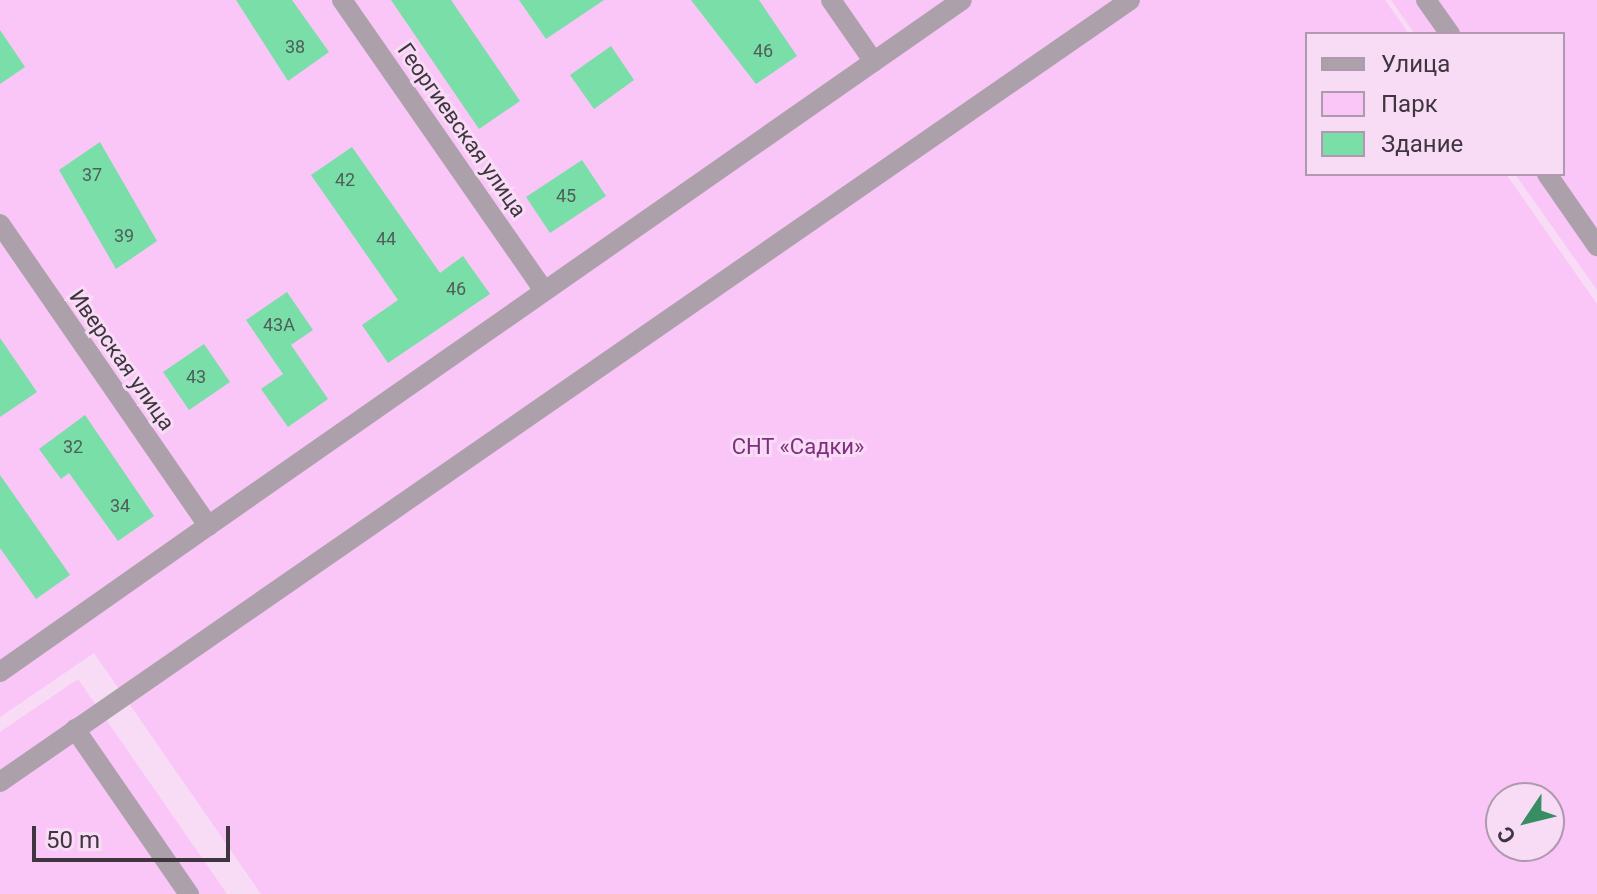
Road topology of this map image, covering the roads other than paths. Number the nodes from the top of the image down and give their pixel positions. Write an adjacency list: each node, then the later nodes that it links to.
1 (342, 0): 11 (street, Георгиевская улица)
2 (831, 0): 7 (street)
3 (962, 0): 7 (street)
4 (1130, 0): 14 (street)
5 (1426, 0): 6 (street)
6 (1449, 32)
7 (874, 62): 11 (street)
8 (1548, 176): 10 (street)
9 (0, 224): 12 (street, Иверская улица)
10 (1597, 246)
11 (543, 289): 12 (street)
12 (207, 524): 13 (street)
13 (0, 672)
14 (75, 729): 15 (street); 16 (street)
15 (0, 782)
16 (189, 894)

